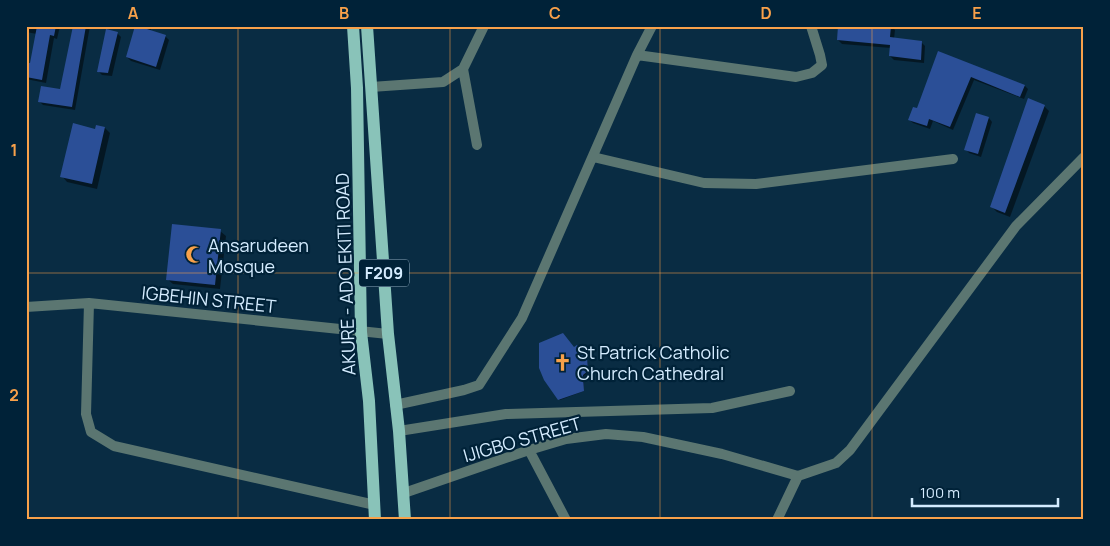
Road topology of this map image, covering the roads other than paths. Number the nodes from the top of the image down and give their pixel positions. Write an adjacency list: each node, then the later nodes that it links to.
1 (353, 26): 15 (main road, AKURE - ADO EKITI ROAD / F209)
2 (367, 26): 8 (main road, AKURE - ADO EKITI ROAD / F209)
3 (484, 26): 7 (street)
4 (652, 26): 6 (street)
5 (811, 26): 6 (street)
6 (637, 55): 11 (street)
7 (463, 69): 8 (street); 9 (street)
8 (371, 87): 16 (main road, AKURE - ADO EKITI ROAD / F209)
9 (476, 145)
10 (1084, 156): 21 (street)
11 (593, 157): 12 (street); 18 (street)
12 (953, 159)
13 (88, 303): 14 (street, IGBEHIN STREET); 15 (street, IGBEHIN STREET); 23 (street)
14 (26, 307)
15 (361, 332): 16 (street, IGBEHIN STREET); 23 (main road, AKURE - ADO EKITI ROAD / F209)
16 (388, 334): 18 (main road, AKURE - ADO EKITI ROAD / F209)
17 (790, 391): 19 (street)
18 (395, 405): 19 (main road, AKURE - ADO EKITI ROAD / F209)
19 (399, 431): 22 (main road, AKURE - ADO EKITI ROAD / F209)
20 (529, 450): 21 (street, IJIGBO STREET); 22 (street, IJIGBO STREET); 26 (street)
21 (798, 476): 27 (street)
22 (404, 493): 25 (main road, AKURE - ADO EKITI ROAD / F209)
23 (375, 505): 24 (main road, AKURE - ADO EKITI ROAD / F209)
24 (375, 520)
25 (405, 520)
26 (566, 520)
27 (777, 520)

